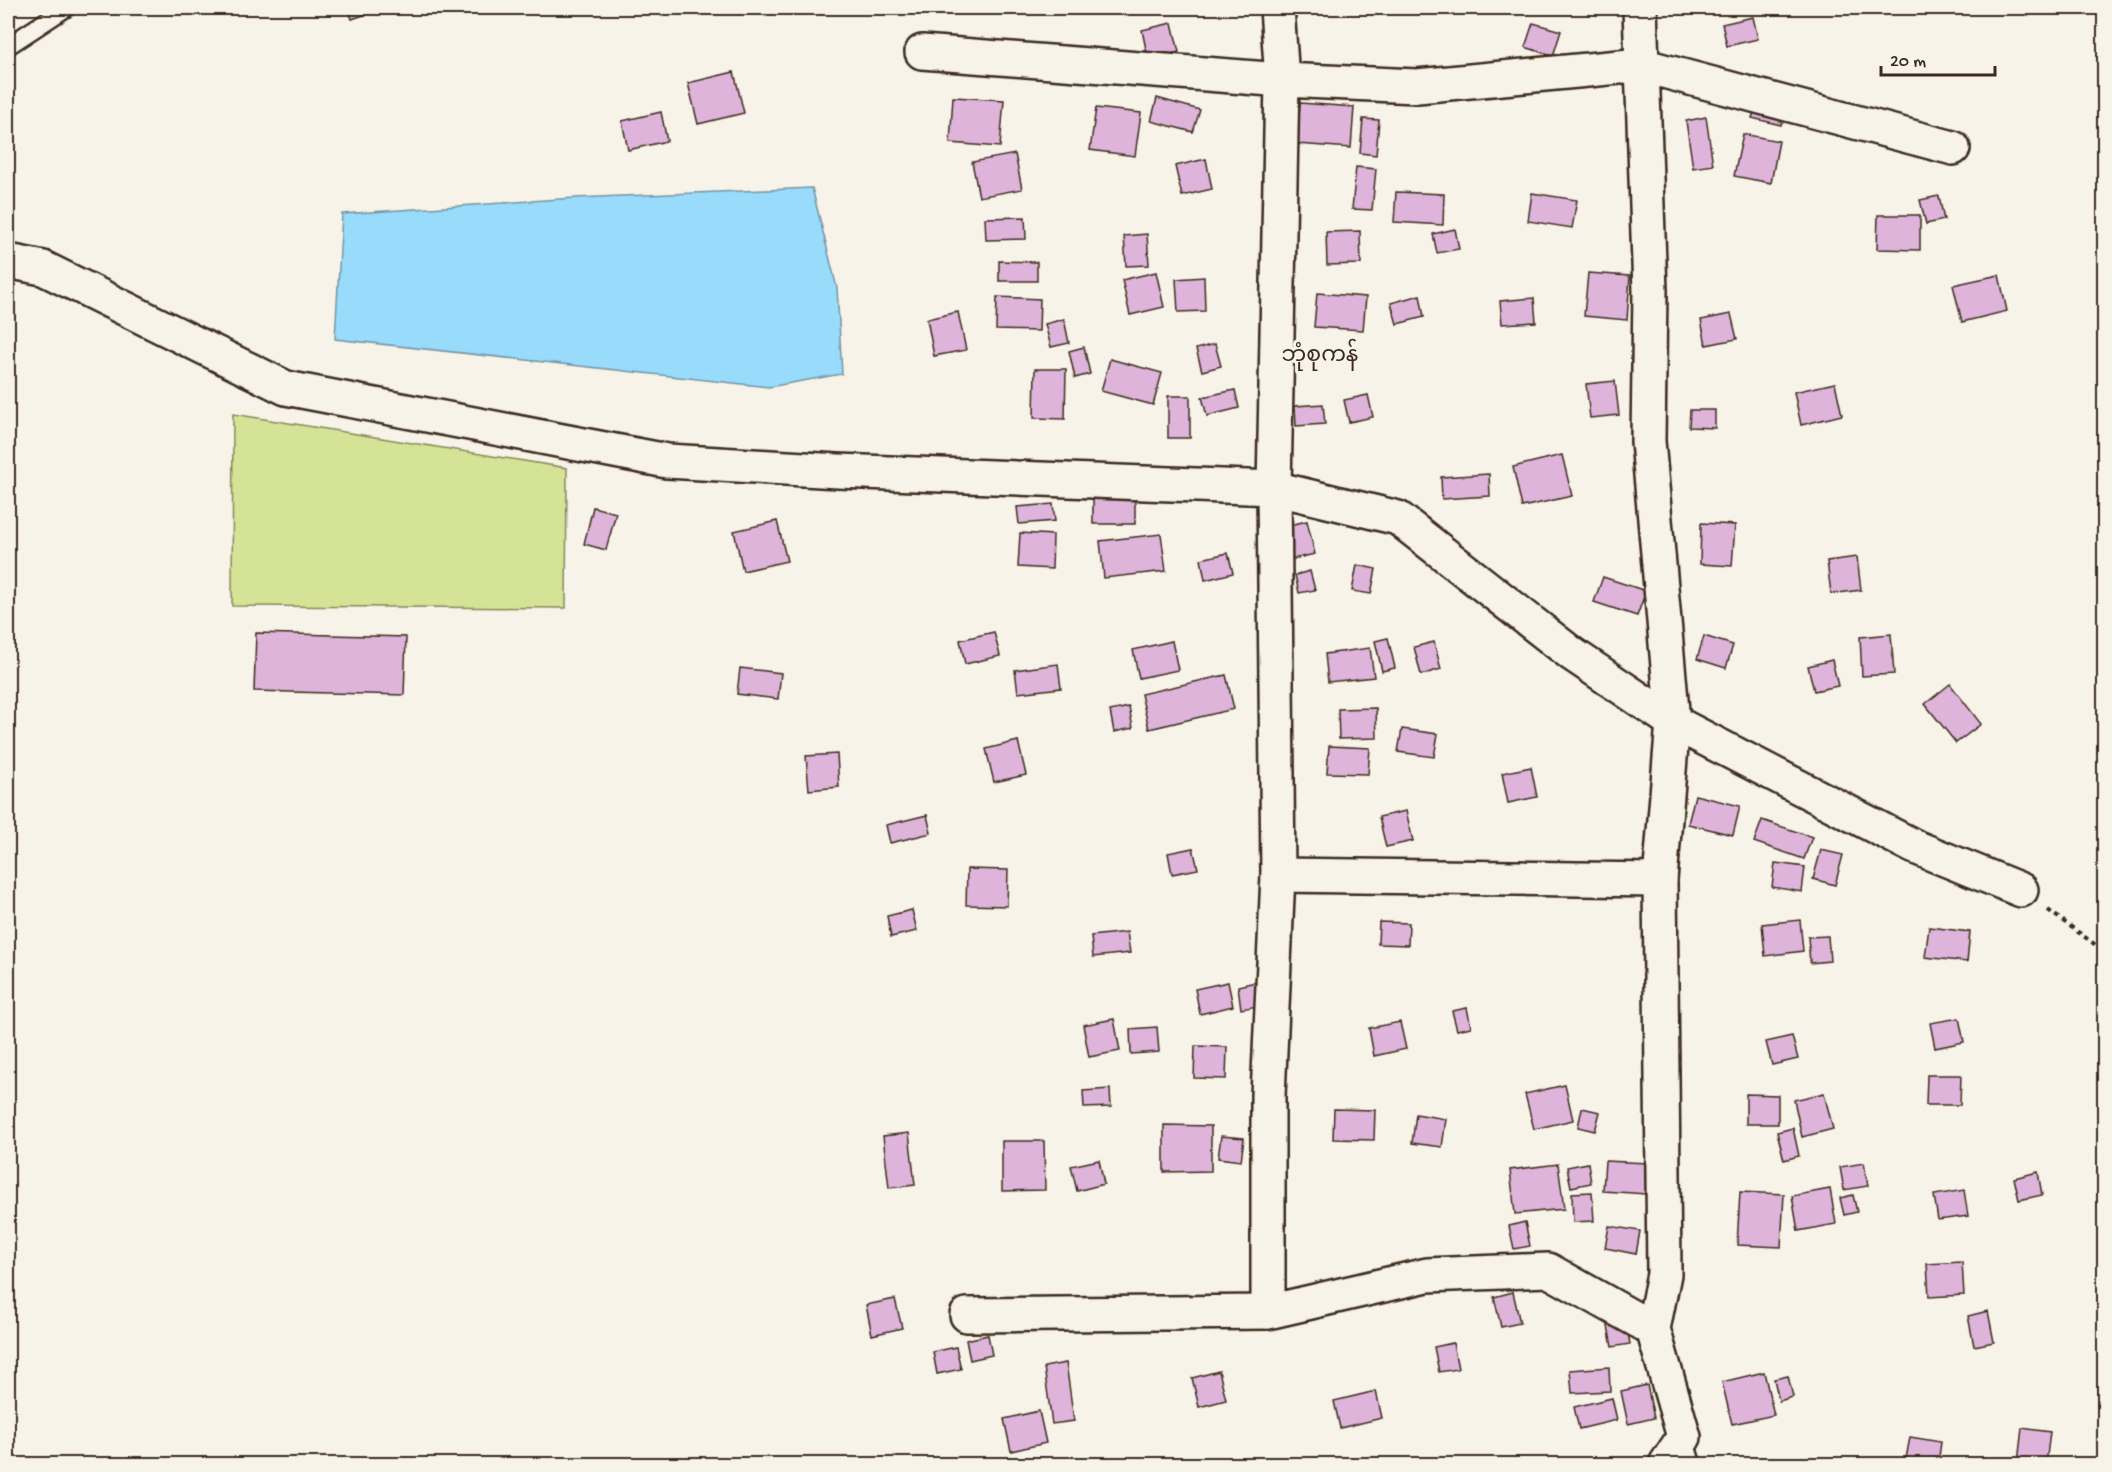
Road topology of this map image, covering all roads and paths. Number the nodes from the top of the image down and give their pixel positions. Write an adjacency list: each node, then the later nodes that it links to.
1 (66, 8): 4 (lane)
2 (1277, 8): 7 (street)
3 (1640, 8): 6 (street)
4 (8, 46)
5 (922, 52): 7 (street)
6 (1641, 64): 7 (street); 8 (street); 11 (street)
7 (1282, 80): 10 (street)
8 (1953, 148)
9 (8, 261): 10 (street)
10 (1274, 488): 11 (street); 12 (street)
11 (1673, 722): 13 (street); 14 (street)
12 (1278, 875): 13 (street); 16 (street)
13 (1660, 880): 18 (street)
14 (2021, 890): 15 (path)
15 (2104, 951)
16 (1268, 1312): 17 (street); 18 (street)
17 (967, 1315)
18 (1653, 1329): 19 (street)
19 (1688, 1451): 20 (street)
20 (1666, 1464)

